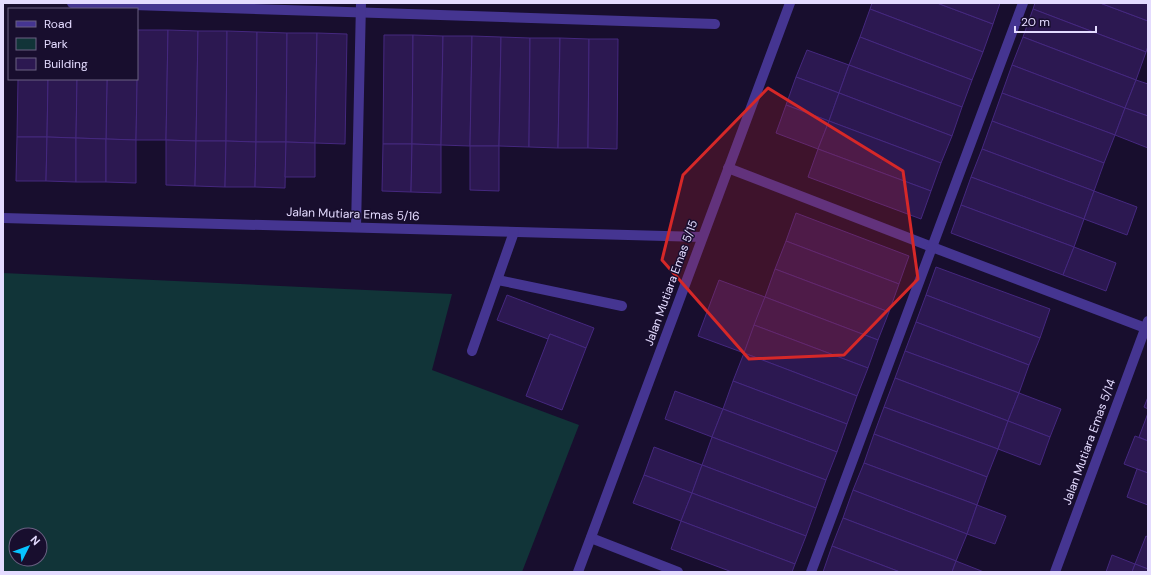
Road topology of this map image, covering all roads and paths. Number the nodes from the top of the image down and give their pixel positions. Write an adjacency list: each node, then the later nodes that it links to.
1 (72, 3): 4 (street)
2 (790, 3): 6 (street, Jalan Mutiara Emas 5/15)
3 (1023, 3): 11 (street)
4 (361, 8): 5 (street); 8 (street)
5 (715, 24)
6 (728, 168): 10 (street, Jalan Mutiara Emas 5/15); 11 (street)
7 (3, 218): 8 (street, Jalan Mutiara Emas 5/16)
8 (356, 227): 9 (street, Jalan Mutiara Emas 5/16)
9 (514, 232): 10 (street, Jalan Mutiara Emas 5/16); 12 (street)
10 (702, 237): 16 (street, Jalan Mutiara Emas 5/15)
11 (932, 248): 14 (street); 19 (street)
12 (498, 280): 13 (street); 15 (street)
13 (622, 306)
14 (1147, 326): 20 (street, Jalan Mutiara Emas 5/14)
15 (472, 351)
16 (590, 538): 17 (street, Jalan Mutiara Emas 5/15); 18 (street)
17 (578, 572)
18 (678, 572)
19 (811, 572)
20 (1055, 572)

